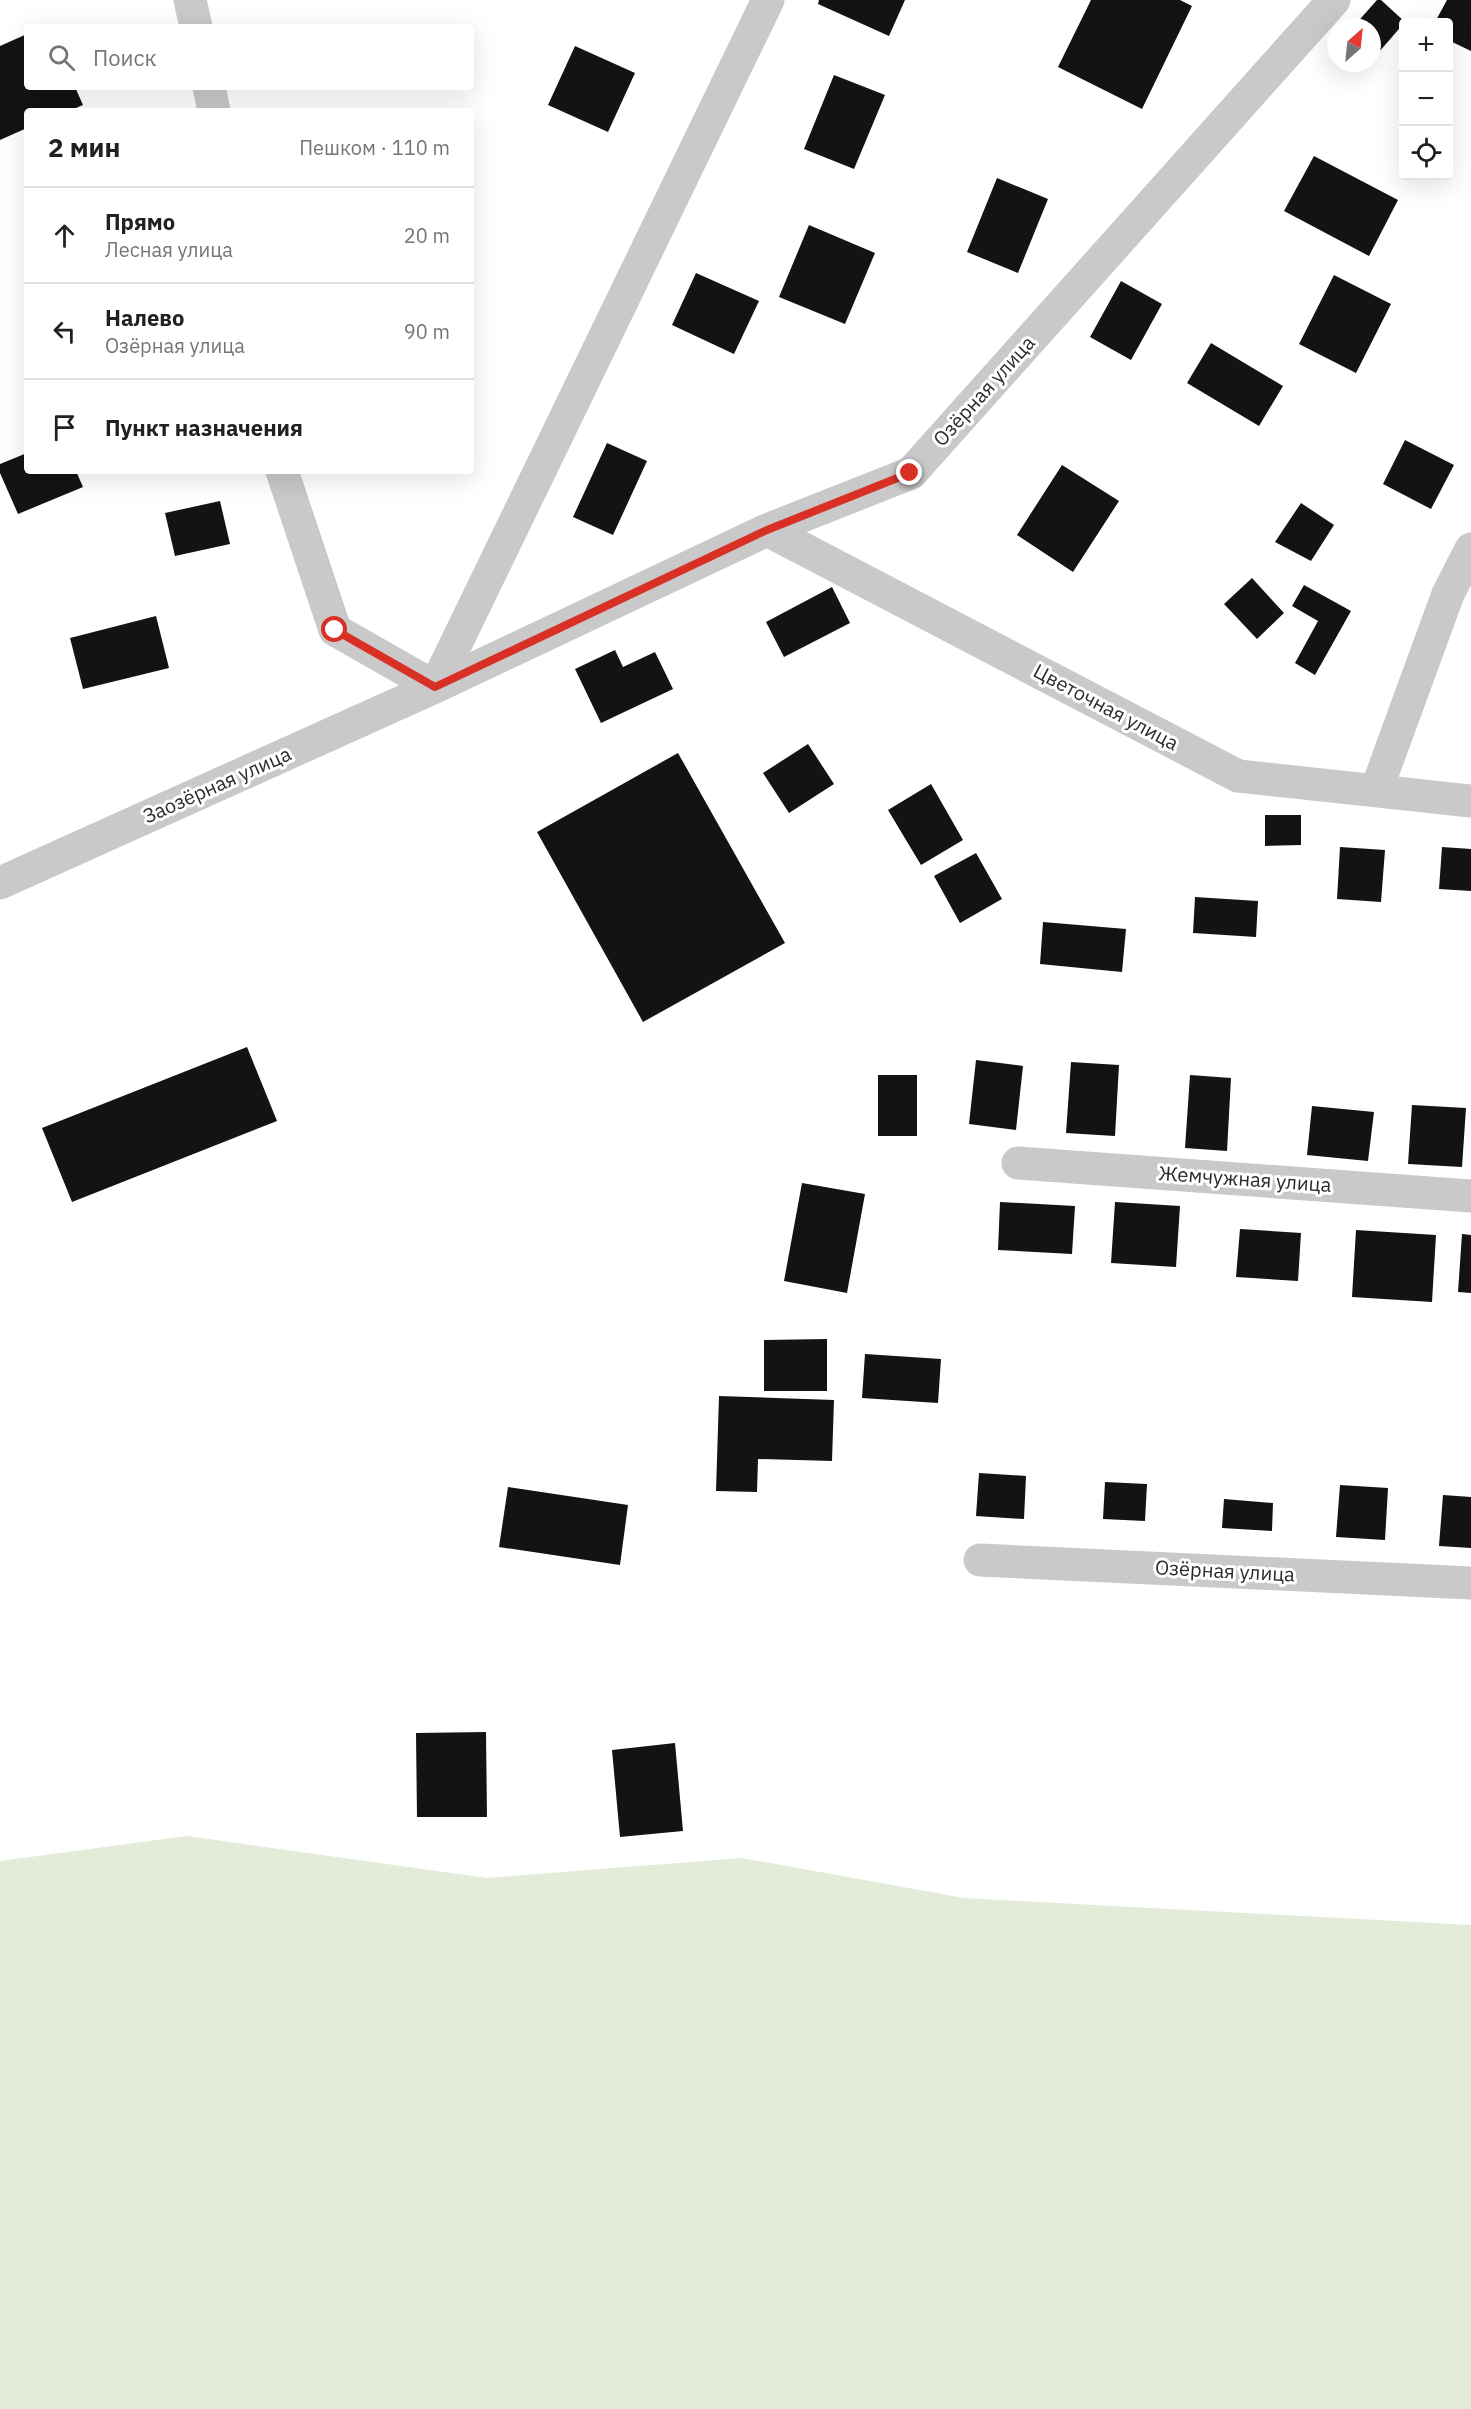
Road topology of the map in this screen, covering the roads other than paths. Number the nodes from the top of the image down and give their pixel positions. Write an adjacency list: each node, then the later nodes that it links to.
1 (190, 0): 4 (street)
2 (768, 0): 10 (street)
3 (1334, 0): 8 (street, Озёрная улица)
4 (195, 24)
5 (210, 90): 6 (street)
6 (213, 108)
7 (283, 474): 10 (street)
8 (767, 530): 10 (street, Озёрная улица); 11 (street, Цветочная улица)
9 (1471, 549): 11 (street)
10 (435, 687): 13 (street, Заозёрная улица)
11 (1376, 791): 12 (street, Цветочная улица)
12 (1471, 801)
13 (0, 883)
14 (1018, 1163): 15 (street, Жемчужная улица)
15 (1471, 1196)
16 (980, 1560): 17 (street, Озёрная улица)
17 (1471, 1583)

